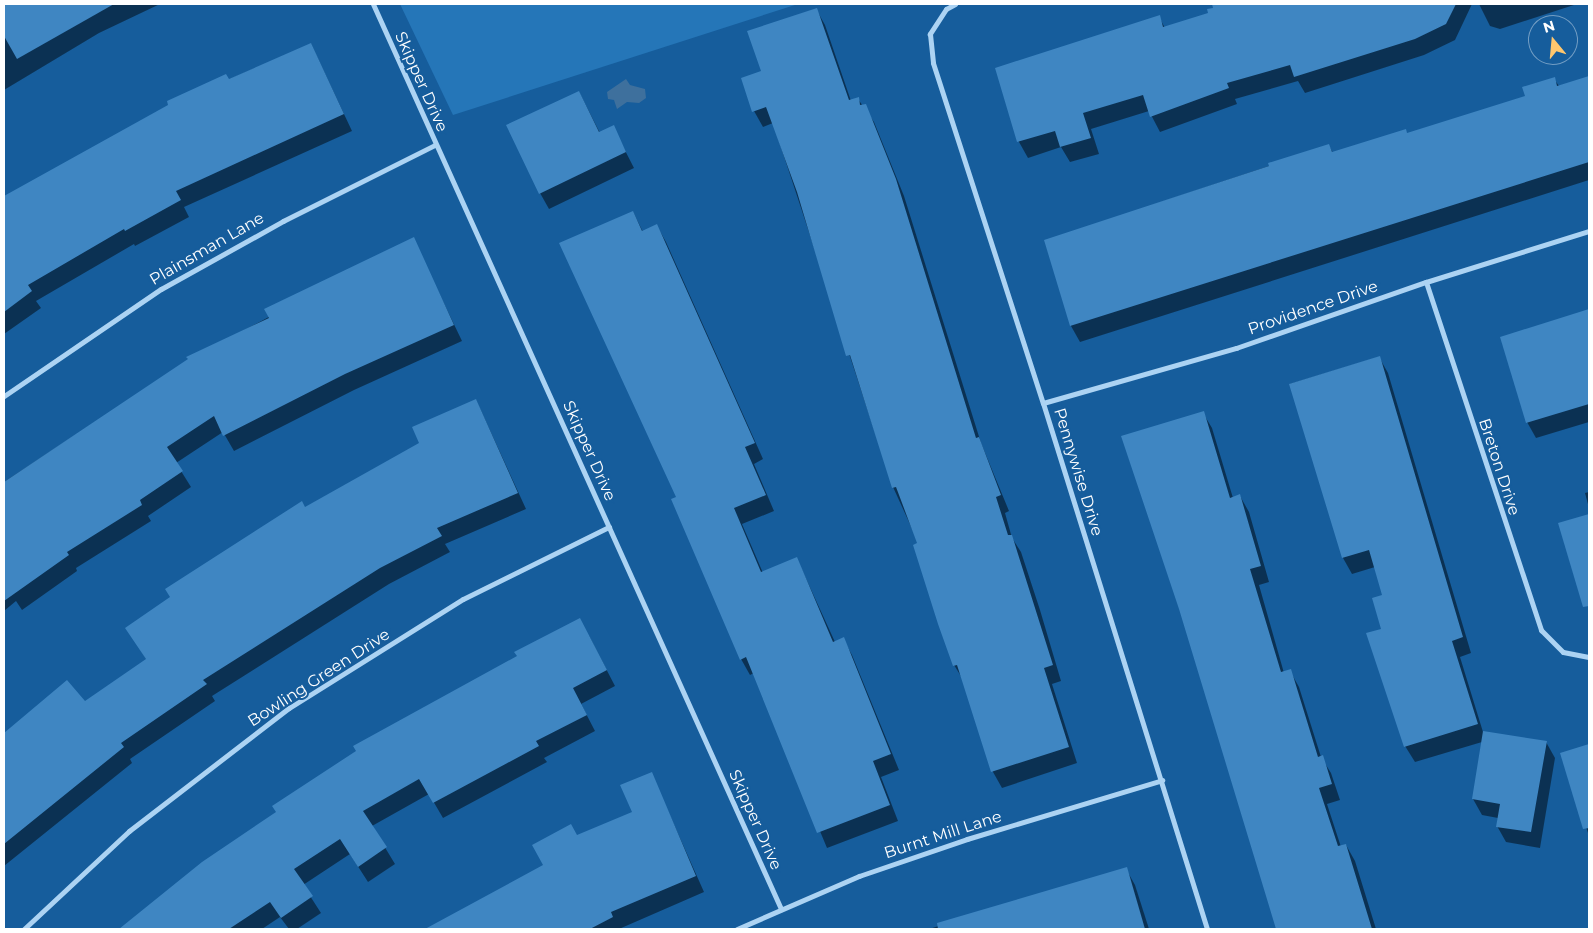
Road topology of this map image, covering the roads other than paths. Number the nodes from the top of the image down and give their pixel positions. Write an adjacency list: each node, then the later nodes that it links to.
1 (373, 4): 3 (street, Skipper Drive)
2 (955, 4): 7 (street, Pennywise Drive)
3 (435, 145): 6 (street, Plainsman Lane); 8 (street, Skipper Drive)
4 (1589, 231): 5 (street, Providence Drive)
5 (1426, 282): 7 (street, Providence Drive); 9 (street, Breton Drive)
6 (4, 396)
7 (1043, 403): 10 (street, Pennywise Drive)
8 (609, 527): 11 (street, Skipper Drive); 12 (street, Bowling Green Drive)
9 (1589, 657)
10 (1162, 780): 11 (street, Burnt Mill Lane); 14 (street, Pennywise Drive)
11 (781, 909): 13 (street, Burnt Mill Lane)
12 (24, 929)
13 (737, 929)
14 (1207, 929)

